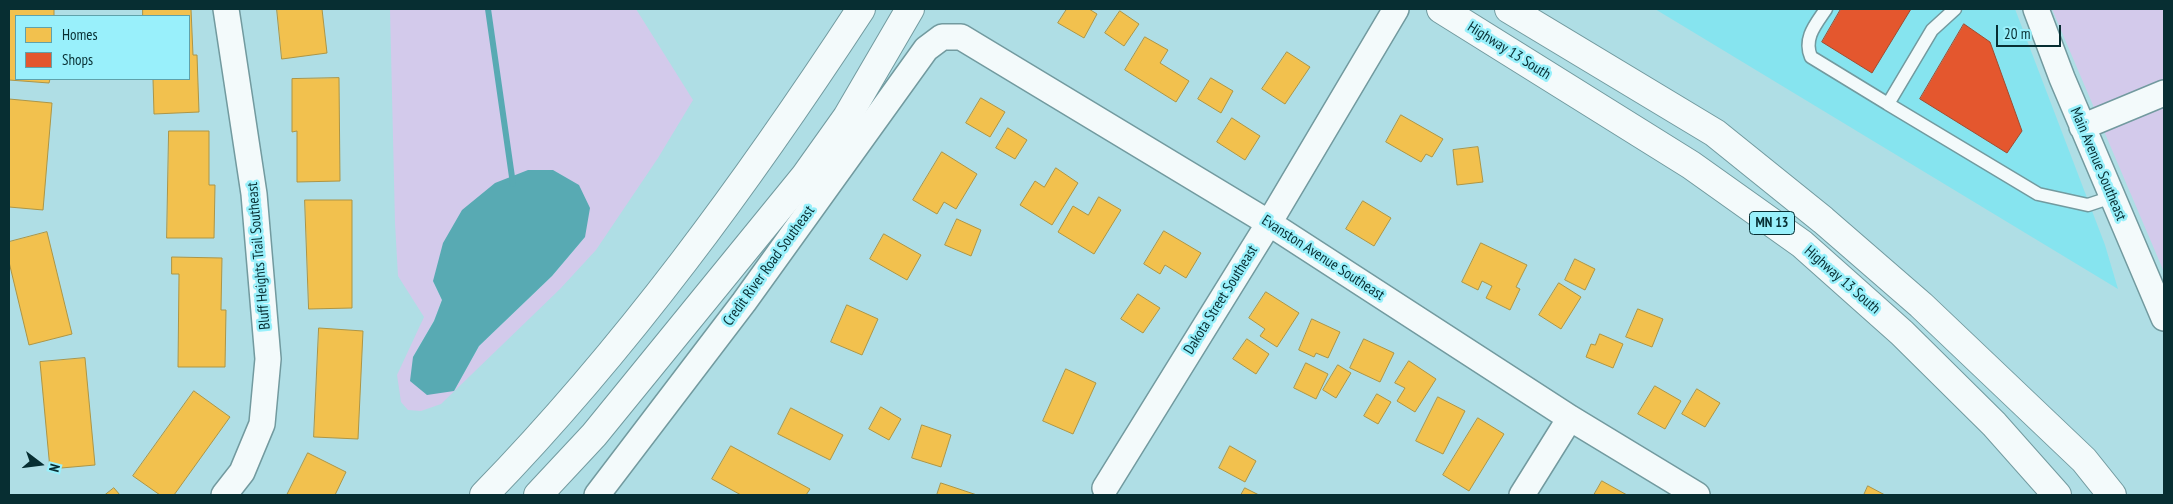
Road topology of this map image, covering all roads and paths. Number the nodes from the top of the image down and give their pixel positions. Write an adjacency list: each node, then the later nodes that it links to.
1 (226, 9): 19 (street, Bluff Heights Trail Southeast)
2 (861, 9): 20 (main road)
3 (910, 9): 21 (main road)
4 (1396, 9): 15 (street, Dakota Street Southeast)
5 (1441, 9): 25 (main road, Highway 13 South / MN 13)
6 (1509, 9): 26 (main road, MN 13)
7 (1826, 9): 12 (lane)
8 (1955, 9): 12 (lane)
9 (2036, 9): 13 (street, Main Avenue Southeast)
10 (942, 37): 15 (street, Evanston Avenue Southeast); 22 (street, Credit River Road Southeast)
11 (2164, 93): 13 (street)
12 (1888, 104): 14 (lane)
13 (2082, 127): 14 (street, Main Avenue Southeast)
14 (2112, 197): 16 (street, Main Avenue Southeast)
15 (1269, 223): 17 (street, Evanston Avenue Southeast); 18 (street, Dakota Street Southeast)
16 (2164, 318)
17 (1570, 418): 23 (street); 24 (street, Evanston Avenue Southeast)
18 (1105, 488)
19 (224, 495)
20 (484, 495)
21 (538, 495)
22 (596, 495)
23 (1522, 495)
24 (1697, 495)
25 (2057, 495)
26 (2112, 495)

